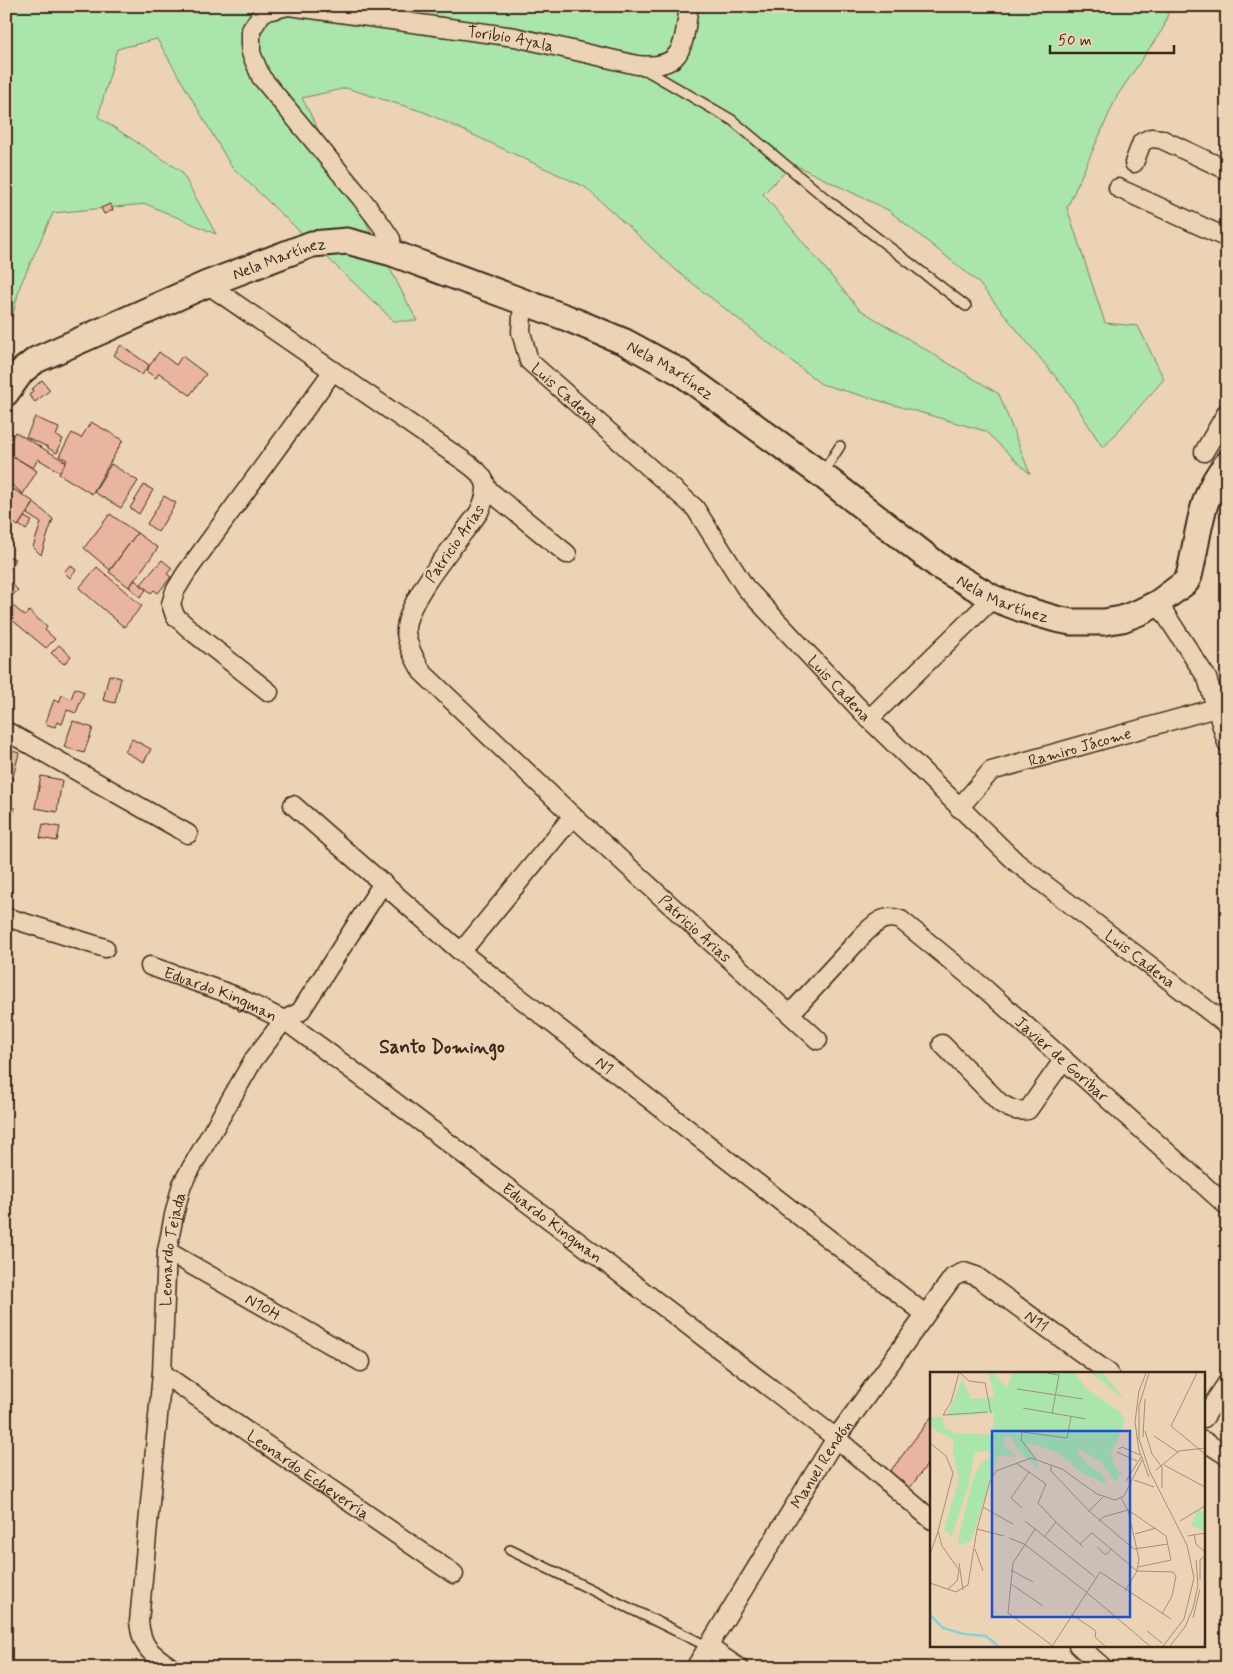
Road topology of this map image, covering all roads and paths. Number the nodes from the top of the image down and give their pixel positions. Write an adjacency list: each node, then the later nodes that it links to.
1 (288, 6): 3 (street, Toribio Ayala); 8 (street, Toribio Ayala)
2 (689, 6): 3 (street, Toribio Ayala)
3 (637, 65): 11 (lane)
4 (1134, 163): 5 (street)
5 (1227, 170)
6 (1118, 188): 7 (street)
7 (1227, 238)
8 (392, 253): 9 (main road, Nela Martínez); 10 (main road, Nela Martínez)
9 (207, 284): 12 (street, Patricio Arias); 13 (main road, Nela Martínez)
10 (523, 301): 18 (main road, Nela Martínez); 25 (street, Luis Cadena)
11 (966, 306)
12 (333, 371): 19 (street, Patricio Arias); 23 (street)
13 (6, 393)
14 (1227, 412): 16 (street)
15 (840, 446): 18 (lane)
16 (1204, 452)
17 (1227, 464): 22 (main road, Nela Martínez)
18 (822, 475): 21 (main road, Nela Martínez)
19 (487, 489): 20 (street); 30 (street, Patricio Arias)
20 (567, 554)
21 (993, 598): 22 (main road, Nela Martínez); 25 (street)
22 (1158, 604): 24 (street)
23 (269, 692)
24 (1222, 710): 27 (street); 29 (street, Ramiro Jácome)
25 (869, 719): 29 (street, Luis Cadena)
26 (6, 731): 31 (street)
27 (1227, 743)
28 (294, 805): 32 (street, N1)
29 (959, 808): 39 (street, Luis Cadena)
30 (573, 816): 35 (street); 37 (street, Patricio Arias)
31 (188, 834)
32 (383, 883): 35 (street, N1); 38 (street, Leonardo Tejada)
33 (6, 917): 34 (street)
34 (105, 948)
35 (461, 952): 46 (street, N1)
36 (150, 966): 38 (street, Eduardo Kingman)
37 (790, 1014): 40 (street, Patricio Arias); 42 (street, Javier de Goribar)
38 (284, 1020): 44 (street, Leonardo Tejada); 52 (street, Eduardo Kingman)
39 (1227, 1025)
40 (818, 1040)
41 (942, 1044): 42 (street)
42 (1064, 1059): 43 (street, Javier de Goribar)
43 (1227, 1206)
44 (166, 1251): 47 (street, N10H); 49 (street, Leonardo Tejada)
45 (964, 1272): 46 (street, Manuel Rendón); 48 (street, N11)
46 (925, 1314): 52 (street, Manuel Rendón)
47 (362, 1362)
48 (1108, 1372)
49 (162, 1373): 57 (street, Leonardo Echeverría); 60 (street, Leonardo Tejada)
50 (1227, 1383): 51 (street)
51 (1206, 1415)
52 (836, 1438): 55 (street, Eduardo Kingman); 58 (street, Manuel Rendón)
53 (1206, 1442): 54 (street)
54 (1227, 1456)
55 (930, 1518)
56 (510, 1550): 58 (lane)
57 (454, 1574)
58 (707, 1646): 61 (street, Manuel Rendón); 62 (street)
59 (1079, 1646): 63 (street)
60 (170, 1666)
61 (695, 1668)
62 (739, 1668)
63 (1104, 1668)

